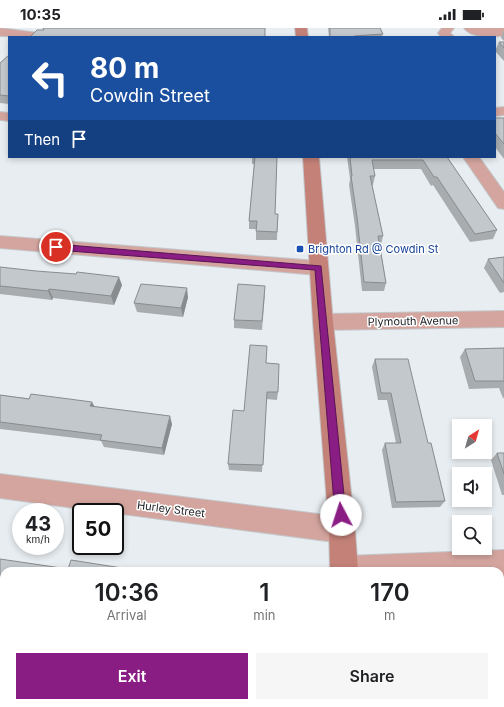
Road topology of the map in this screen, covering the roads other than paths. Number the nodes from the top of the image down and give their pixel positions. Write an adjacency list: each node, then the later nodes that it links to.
1 (448, 28): 4 (street)
2 (477, 32): 3 (street)
3 (504, 32)
4 (447, 36)
5 (311, 158): 9 (main road)
6 (472, 158): 7 (street)
7 (504, 204)
8 (0, 242): 9 (street)
9 (318, 268): 11 (main road)
10 (504, 319): 11 (street, Plymouth Avenue)
11 (323, 322): 13 (main road)
12 (0, 486): 13 (street, Hurley Street)
13 (342, 530): 15 (main road)
14 (504, 564): 16 (street)
15 (344, 567)
16 (424, 567)

